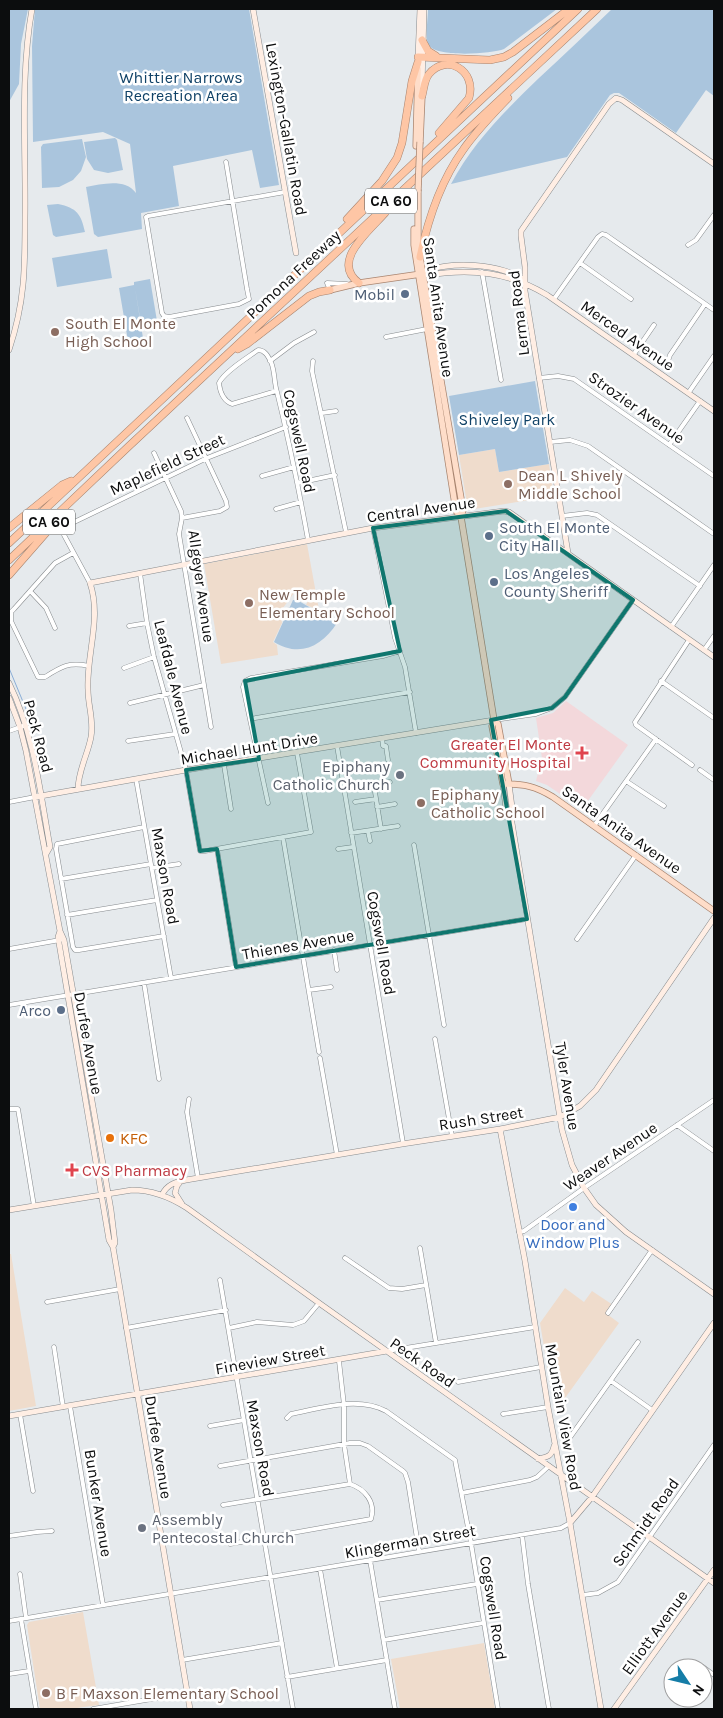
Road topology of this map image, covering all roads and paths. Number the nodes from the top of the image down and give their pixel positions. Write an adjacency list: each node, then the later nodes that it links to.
1 (32, 9): 41 (street)
2 (253, 9): 18 (street, Lexington-Gallatin Road)
3 (420, 9): 11 (street, Santa Anita Avenue)
4 (424, 9): 8 (street, Santa Anita Avenue)
5 (569, 9): 10 (highway)
6 (578, 9): 16 (highway, Pomona Freeway / CA 60)
7 (597, 9): 9 (highway, Pomona Freeway / CA 60)
8 (422, 40): 10 (highway); 11 (street, Santa Anita Avenue)
9 (554, 49): 17 (highway, Pomona Freeway / CA 60); 24 (highway)
10 (439, 58): 11 (highway)
11 (419, 59): 12 (street, Santa Anita Avenue); 13 (main road, Santa Anita Avenue); 26 (highway)
12 (422, 96): 13 (main road, Santa Anita Avenue); 16 (highway)
13 (418, 144): 19 (main road, Santa Anita Avenue, bridge)
14 (226, 162): 20 (street)
15 (714, 164): 30 (street, Lerma Road)
16 (411, 165): 26 (highway, Pomona Freeway / CA 60)
17 (414, 180): 31 (highway); 42 (highway, Pomona Freeway / CA 60)
18 (285, 192): 20 (street); 23 (street, Lexington-Gallatin Road)
19 (417, 193): 24 (main road, Santa Anita Avenue); 29 (main road, Santa Anita Avenue)
20 (232, 201): 20 (street)
21 (714, 215): 22 (street)
22 (688, 245)
23 (296, 253)
24 (420, 256): 29 (main road, Santa Anita Avenue)
25 (580, 263): 33 (street); 34 (street); 35 (street)
26 (300, 269): 67 (highway, Pomona Freeway / CA 60)
27 (437, 271): 28 (street, Merced Avenue); 29 (street, Merced Avenue); 30 (street, Merced Avenue)
28 (482, 272): 30 (street, Merced Avenue); 50 (street)
29 (420, 274): 31 (main road); 38 (main road, Santa Anita Avenue); 49 (main road, Santa Anita Avenue)
30 (525, 282): 33 (street, Merced Avenue); 48 (street, Lerma Road)
31 (360, 283): 32 (main road)
32 (330, 290): 42 (highway)
33 (554, 299): 43 (street, Merced Avenue)
34 (631, 299)
35 (705, 304): 36 (street); 47 (street)
36 (714, 310)
37 (654, 325): 43 (street)
38 (427, 329): 40 (street); 49 (main road, Santa Anita Avenue)
39 (314, 332): 45 (street)
40 (386, 337)
41 (9, 350)
42 (229, 354): 69 (highway, Pomona Freeway / CA 60)
43 (634, 354): 52 (street, Merced Avenue)
44 (714, 356): 52 (street)
45 (270, 361): 51 (street, Cogswell Road); 51 (street, Cogswell Road)
46 (313, 361): 56 (street)
47 (668, 361)
48 (539, 378): 59 (street, Lerma Road); 60 (street, Strozier Avenue)
49 (438, 379): 74 (main road, Santa Anita Avenue)
50 (501, 380)
51 (276, 391): 58 (street, Cogswell Road)
52 (688, 392): 53 (street, Merced Avenue)
53 (700, 401): 55 (street, Merced Avenue); 60 (street)
54 (336, 410): 56 (street)
55 (714, 411)
56 (322, 413): 64 (street)
57 (187, 418): 62 (street)
58 (286, 427): 62 (street, Maplefield Street); 63 (street, Cogswell Road)
59 (550, 442): 73 (street, Lerma Road); 79 (street)
60 (669, 445): 66 (street, Strozier Avenue)
61 (154, 453): 68 (street, Allgeyer Avenue)
62 (207, 458): 68 (street, Maplefield Street); 75 (street)
63 (294, 466): 65 (street); 70 (street, Cogswell Road)
64 (335, 475): 70 (street); 78 (street)
65 (262, 476)
66 (714, 476)
67 (79, 477): 76 (highway); 81 (highway, Pomona Freeway / CA 60)
68 (165, 478): 75 (street, Allgeyer Avenue); 82 (street, Maplefield Street)
69 (90, 483): 84 (highway, Pomona Freeway / CA 60); 88 (highway)
70 (298, 483): 71 (street, Cogswell Road)
71 (301, 502): 72 (street); 80 (street, Cogswell Road)
72 (276, 508)
73 (562, 516): 83 (street, Lerma Road); 90 (street)
74 (461, 517): 77 (street, Central Avenue); 83 (street, Central Avenue); 114 (main road, Santa Anita Avenue)
75 (182, 518): 85 (street, Allgeyer Avenue)
76 (9, 528)
77 (373, 528): 78 (street, Central Avenue); 100 (street)
78 (346, 532): 80 (street, Central Avenue)
79 (714, 534)
80 (308, 540): 85 (street, Central Avenue)
81 (9, 543)
82 (73, 553): 89 (street); 91 (street)
83 (568, 553): 92 (street, Central Avenue)
84 (9, 560)
85 (184, 564): 87 (street, Central Avenue); 107 (street, Allgeyer Avenue)
86 (714, 565): 90 (street)
87 (140, 573): 89 (street, Central Avenue); 93 (street, Leafdale Avenue)
88 (9, 575)
89 (90, 582): 103 (street)
90 (700, 586): 95 (street)
91 (30, 591): 96 (street); 103 (street)
92 (633, 600): 95 (street, Central Avenue); 114 (street)
93 (147, 622): 94 (street); 101 (street, Leafdale Avenue)
94 (129, 626)
95 (671, 627): 98 (street, Central Avenue)
96 (56, 628)
97 (714, 636): 99 (street)
98 (689, 640): 99 (street, Central Avenue); 105 (street)
99 (704, 650): 102 (street, Central Avenue)
100 (400, 651): 108 (street); 113 (street)
101 (154, 657): 104 (street); 109 (street, Leafdale Avenue)
102 (714, 657)
103 (89, 666): 137 (street)
104 (124, 668)
105 (661, 681): 112 (street); 122 (street)
106 (9, 683): 115 (street, Peck Road)
107 (204, 685): 109 (street); 116 (street, Allgeyer Avenue)
108 (410, 692): 113 (street); 119 (street)
109 (164, 694): 111 (street); 120 (street, Leafdale Avenue)
110 (9, 698): 117 (street, Peck Road)
111 (130, 703)
112 (714, 718)
113 (250, 719): 126 (street)
114 (494, 720): 119 (street, Michael Hunt Drive); 136 (main road, Santa Anita Avenue)
115 (26, 725): 117 (street); 138 (street, Peck Road)
116 (211, 727)
117 (20, 728): 118 (street); 138 (street, Peck Road)
118 (9, 731)
119 (416, 732): 121 (street, Michael Hunt Drive)
120 (175, 734): 123 (street); 130 (street, Leafdale Avenue)
121 (382, 738): 124 (street, Michael Hunt Drive); 127 (street)
122 (656, 739): 129 (street); 134 (street)
123 (128, 741)
124 (336, 746): 125 (street, Michael Hunt Drive); 152 (street, Cogswell Road)
125 (297, 753): 126 (street, Michael Hunt Drive); 153 (street)
126 (259, 759): 128 (street, Michael Hunt Drive); 142 (street)
127 (388, 760)
128 (224, 765): 130 (street, Michael Hunt Drive); 146 (street)
129 (692, 765)
130 (186, 770): 132 (street, Michael Hunt Drive); 157 (street, Leafdale Avenue)
131 (700, 770): 133 (street)
132 (136, 779): 137 (street, Michael Hunt Drive); 149 (street, Maxson Road)
133 (714, 780)
134 (626, 781): 144 (street); 148 (street)
135 (390, 782): 139 (street)
136 (506, 784): 148 (main road, Santa Anita Avenue); 167 (street, Tyler Avenue)
137 (78, 789): 138 (street, Michael Hunt Drive)
138 (38, 796): 140 (street, Michael Hunt Drive); 171 (street, Durfee Avenue)
139 (376, 799): 141 (street); 145 (street)
140 (9, 802)
141 (355, 802)
142 (268, 803)
143 (395, 804): 145 (street)
144 (664, 806)
145 (377, 807): 150 (street)
146 (231, 809)
147 (398, 826): 150 (street)
148 (594, 826): 159 (main road, Santa Anita Avenue)
149 (144, 827): 161 (street, Maxson Road); 162 (street)
150 (381, 829): 151 (street)
151 (368, 831): 152 (street); 154 (street)
152 (351, 833): 156 (street, Cogswell Road)
153 (284, 838): 157 (street); 175 (street)
154 (370, 841)
155 (414, 845): 168 (street)
156 (353, 847): 158 (street); 172 (street, Cogswell Road)
157 (217, 849): 176 (street)
158 (338, 849)
159 (636, 855): 164 (main road, Santa Anita Avenue); 170 (street)
160 (179, 864): 161 (street)
161 (151, 866): 162 (street); 163 (street, Maxson Road)
162 (61, 879): 165 (street)
163 (157, 900): 165 (street); 169 (street, Maxson Road)
164 (714, 911)
165 (67, 915): 169 (street)
166 (714, 918): 192 (street, Rush Street)
167 (527, 919): 168 (street, Thienes Avenue); 192 (street, Tyler Avenue)
168 (428, 935): 172 (street, Thienes Avenue); 184 (street)
169 (164, 936): 178 (street, Maxson Road)
170 (576, 939)
171 (61, 940): 173 (street); 182 (street, Durfee Avenue)
172 (370, 944): 174 (street, Thienes Avenue); 196 (street, Cogswell Road)
173 (9, 949)
174 (334, 950): 175 (street, Thienes Avenue); 177 (street)
175 (303, 956): 176 (street, Thienes Avenue); 181 (street)
176 (236, 967): 178 (street, Thienes Avenue)
177 (337, 970)
178 (171, 978): 179 (street, Thienes Avenue)
179 (144, 983): 182 (street, Thienes Avenue); 188 (street)
180 (330, 987): 181 (street)
181 (309, 990): 186 (street)
182 (71, 994): 183 (street, Thienes Avenue); 202 (street, Durfee Avenue); 203 (street, Durfee Avenue)
183 (9, 1005)
184 (444, 1025)
185 (435, 1039): 195 (street)
186 (319, 1052)
187 (320, 1058): 198 (street)
188 (159, 1079)
189 (189, 1099): 199 (street)
190 (714, 1100): 193 (street, Weaver Avenue)
191 (9, 1109): 206 (street)
192 (560, 1117): 194 (street, Rush Street); 201 (street, Tyler Avenue)
193 (678, 1125): 197 (street); 201 (street, Weaver Avenue)
194 (500, 1129): 195 (street, Rush Street); 208 (street, Mountain View Road)
195 (452, 1136): 196 (street, Rush Street)
196 (403, 1143): 198 (street, Rush Street)
197 (714, 1151)
198 (336, 1156): 199 (street, Rush Street)
199 (198, 1178): 200 (street, Rush Street)
200 (181, 1181): 204 (street, Rush Street); 205 (street)
201 (584, 1188): 208 (street, Weaver Avenue); 211 (street, Tyler Avenue)
202 (102, 1194): 203 (street, Peck Road); 206 (street); 209 (street, Durfee Avenue)
203 (108, 1194): 204 (street, Peck Road); 209 (street, Durfee Avenue)
204 (162, 1195): 205 (street, Peck Road)
205 (182, 1204): 218 (street, Peck Road)
206 (34, 1206): 207 (street)
207 (9, 1210)
208 (519, 1232): 222 (street, Mountain View Road)
209 (113, 1247): 215 (street, Durfee Avenue)
210 (420, 1248): 214 (street)
211 (652, 1250): 216 (street, Tyler Avenue); 220 (street)
212 (345, 1258): 214 (street)
213 (220, 1280): 219 (street, Maxson Road)
214 (426, 1285): 226 (street)
215 (120, 1290): 217 (street); 223 (street, Durfee Avenue)
216 (714, 1294)
217 (47, 1302)
218 (319, 1303): 224 (street); 228 (street, Peck Road)
219 (226, 1310): 223 (street); 224 (street, Maxson Road)
220 (608, 1313)
221 (714, 1322): 239 (street)
222 (535, 1327): 226 (street, Fineview Street); 230 (street, Mountain View Road)
223 (126, 1328): 234 (street, Durfee Avenue)
224 (229, 1328): 231 (street, Maxson Road)
225 (638, 1342): 232 (street)
226 (436, 1343): 228 (street, Fineview Street)
227 (54, 1347): 237 (street)
228 (387, 1352): 229 (street, Fineview Street); 250 (street, Peck Road)
229 (338, 1360): 231 (street, Fineview Street); 235 (street)
230 (541, 1367): 233 (street); 238 (street, Mountain View Road)
231 (236, 1378): 234 (street, Fineview Street); 244 (street, Maxson Road)
232 (611, 1381): 239 (street); 246 (street)
233 (458, 1382)
234 (137, 1394): 236 (street, Fineview Street); 278 (street, Durfee Avenue)
235 (344, 1405): 243 (street, Cogswell Road); 248 (street); 257 (street, Cogswell Road)
236 (70, 1406): 237 (street, Fineview Street); 281 (street, Bunker Avenue)
237 (63, 1407): 240 (street, Fineview Street)
238 (548, 1408): 241 (street); 247 (street, Mountain View Road)
239 (652, 1410): 258 (street)
240 (20, 1414): 242 (street, Fineview Street); 256 (street)
241 (503, 1414)
242 (9, 1416)
243 (287, 1418)
244 (244, 1420): 245 (street); 251 (street, Maxson Road)
245 (210, 1426)
246 (571, 1436)
247 (554, 1440): 250 (street); 254 (street, Mountain View Road)
248 (344, 1444): 251 (street); 255 (street); 269 (street)
249 (714, 1445): 265 (street, Schmidt Road)
250 (538, 1459): 253 (street, Peck Road)
251 (251, 1460): 252 (street); 259 (street, Maxson Road)
252 (220, 1466)
253 (549, 1466): 254 (street, Peck Road); 257 (street)
254 (561, 1475): 258 (street, Peck Road); 261 (street, Mountain View Road)
255 (350, 1484): 259 (street); 266 (street)
256 (33, 1491)
257 (462, 1493): 267 (street, Cogswell Road)
258 (592, 1496): 261 (street); 265 (street, Peck Road)
259 (258, 1499): 260 (street); 266 (street, Maxson Road)
260 (223, 1505)
261 (570, 1523): 263 (street, Klingerman Street); 279 (street, Mountain View Road)
262 (52, 1531): 264 (street)
263 (522, 1535): 267 (street, Klingerman Street); 301 (street)
264 (9, 1536)
265 (649, 1537): 275 (street, Peck Road); 279 (street, Schmidt Road)
266 (264, 1538): 268 (street); 274 (street, Maxson Road)
267 (471, 1543): 269 (street, Klingerman Street); 277 (street, Cogswell Road)
268 (230, 1544)
269 (420, 1551): 270 (street, Klingerman Street)
270 (370, 1560): 271 (street, Klingerman Street); 280 (street)
271 (320, 1569): 274 (street, Klingerman Street); 290 (street)
272 (714, 1570): 275 (street, Elliott Avenue)
273 (20, 1574): 282 (street)
274 (270, 1576): 278 (street, Klingerman Street); 287 (street, Maxson Road)
275 (708, 1579): 276 (street, Peck Road); 303 (street, Elliott Avenue)
276 (714, 1583)
277 (476, 1584): 280 (street); 285 (street, Cogswell Road)
278 (170, 1594): 281 (street, Klingerman Street); 288 (street, Durfee Avenue)
279 (583, 1595): 302 (street, Mountain View Road)
280 (377, 1600): 286 (street)
281 (103, 1605): 282 (street, Klingerman Street)
282 (26, 1618): 283 (street, Klingerman Street)
283 (21, 1619): 284 (street, Klingerman Street); 291 (street)
284 (9, 1621)
285 (483, 1623): 286 (street); 300 (street, Cogswell Road)
286 (384, 1640): 289 (street)
287 (282, 1643): 288 (street); 293 (street, Maxson Road)
288 (182, 1660): 294 (street, Durfee Avenue)
289 (387, 1660): 290 (street); 299 (street)
290 (337, 1668): 293 (street)
291 (29, 1671): 292 (street); 295 (street)
292 (9, 1674)
293 (287, 1677): 298 (street, Maxson Road)
294 (187, 1693): 296 (street); 297 (street, Durfee Avenue)
295 (36, 1709)
296 (93, 1709)
297 (190, 1709)
298 (292, 1709)
299 (395, 1709)
300 (498, 1709)
301 (549, 1709)
302 (601, 1709)
303 (614, 1709)

